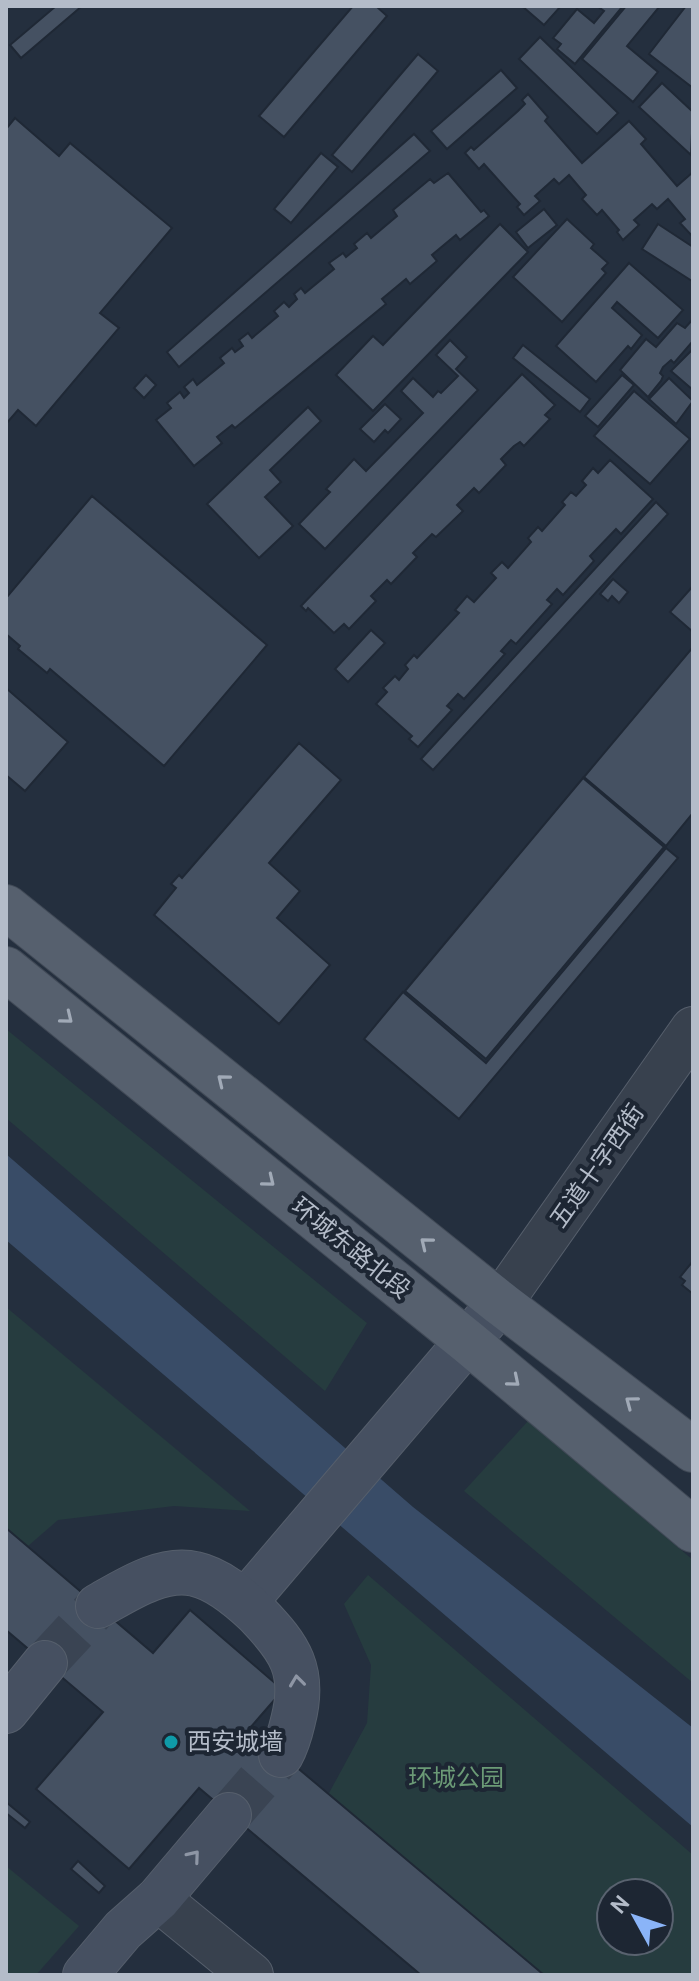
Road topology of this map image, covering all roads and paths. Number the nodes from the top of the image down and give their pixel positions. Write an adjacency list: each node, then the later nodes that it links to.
1 (6, 907): 4 (main road, 环城东路北段, one-way to 1)
2 (6, 969): 5 (main road, 环城东路北段, one-way to 5)
3 (693, 1029): 4 (street, 五道十字西街)
4 (500, 1303): 5 (main road); 6 (main road, 环城东路北段, one-way to 4)
5 (468, 1342): 7 (main road, 环城东路北段, one-way to 7); 8 (main road)
6 (693, 1450)
7 (693, 1530)
8 (245, 1602): 9 (main road); 12 (main road, one-way to 8)
9 (98, 1606)
10 (45, 1663): 11 (main road)
11 (6, 1711)
12 (281, 1755)
13 (229, 1815): 14 (main road, one-way to 13)
14 (158, 1899): 15 (main road); 16 (street)
15 (85, 1975)
16 (251, 1975)

